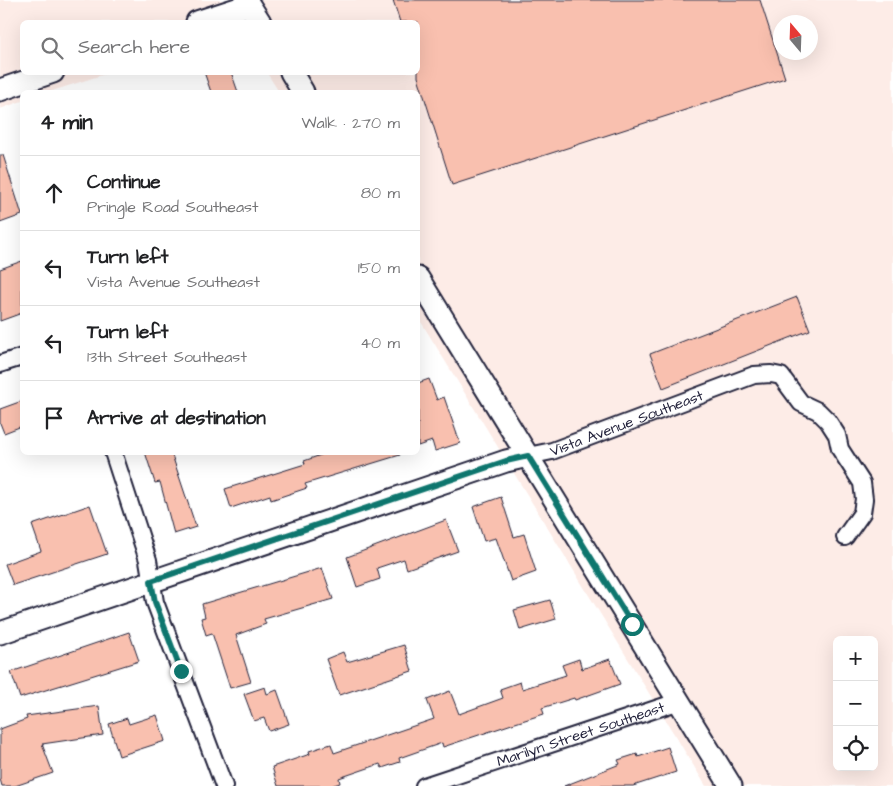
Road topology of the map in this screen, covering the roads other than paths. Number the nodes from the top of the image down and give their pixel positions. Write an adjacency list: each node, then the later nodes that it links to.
1 (252, 9): 2 (street)
2 (205, 20)
3 (44, 75): 5 (street)
4 (293, 75): 6 (street)
5 (0, 90)
6 (302, 90)
7 (420, 281): 11 (street)
8 (20, 358): 9 (street)
9 (0, 364)
10 (113, 455): 13 (street)
11 (528, 456): 12 (street, Vista Avenue Southeast); 13 (street, Vista Avenue Southeast); 15 (street)
12 (845, 537)
13 (151, 581): 14 (street, Vista Avenue Southeast); 16 (street)
14 (0, 632)
15 (680, 701): 17 (street, Marilyn Street Southeast); 18 (street)
16 (224, 786)
17 (424, 786)
18 (730, 786)

